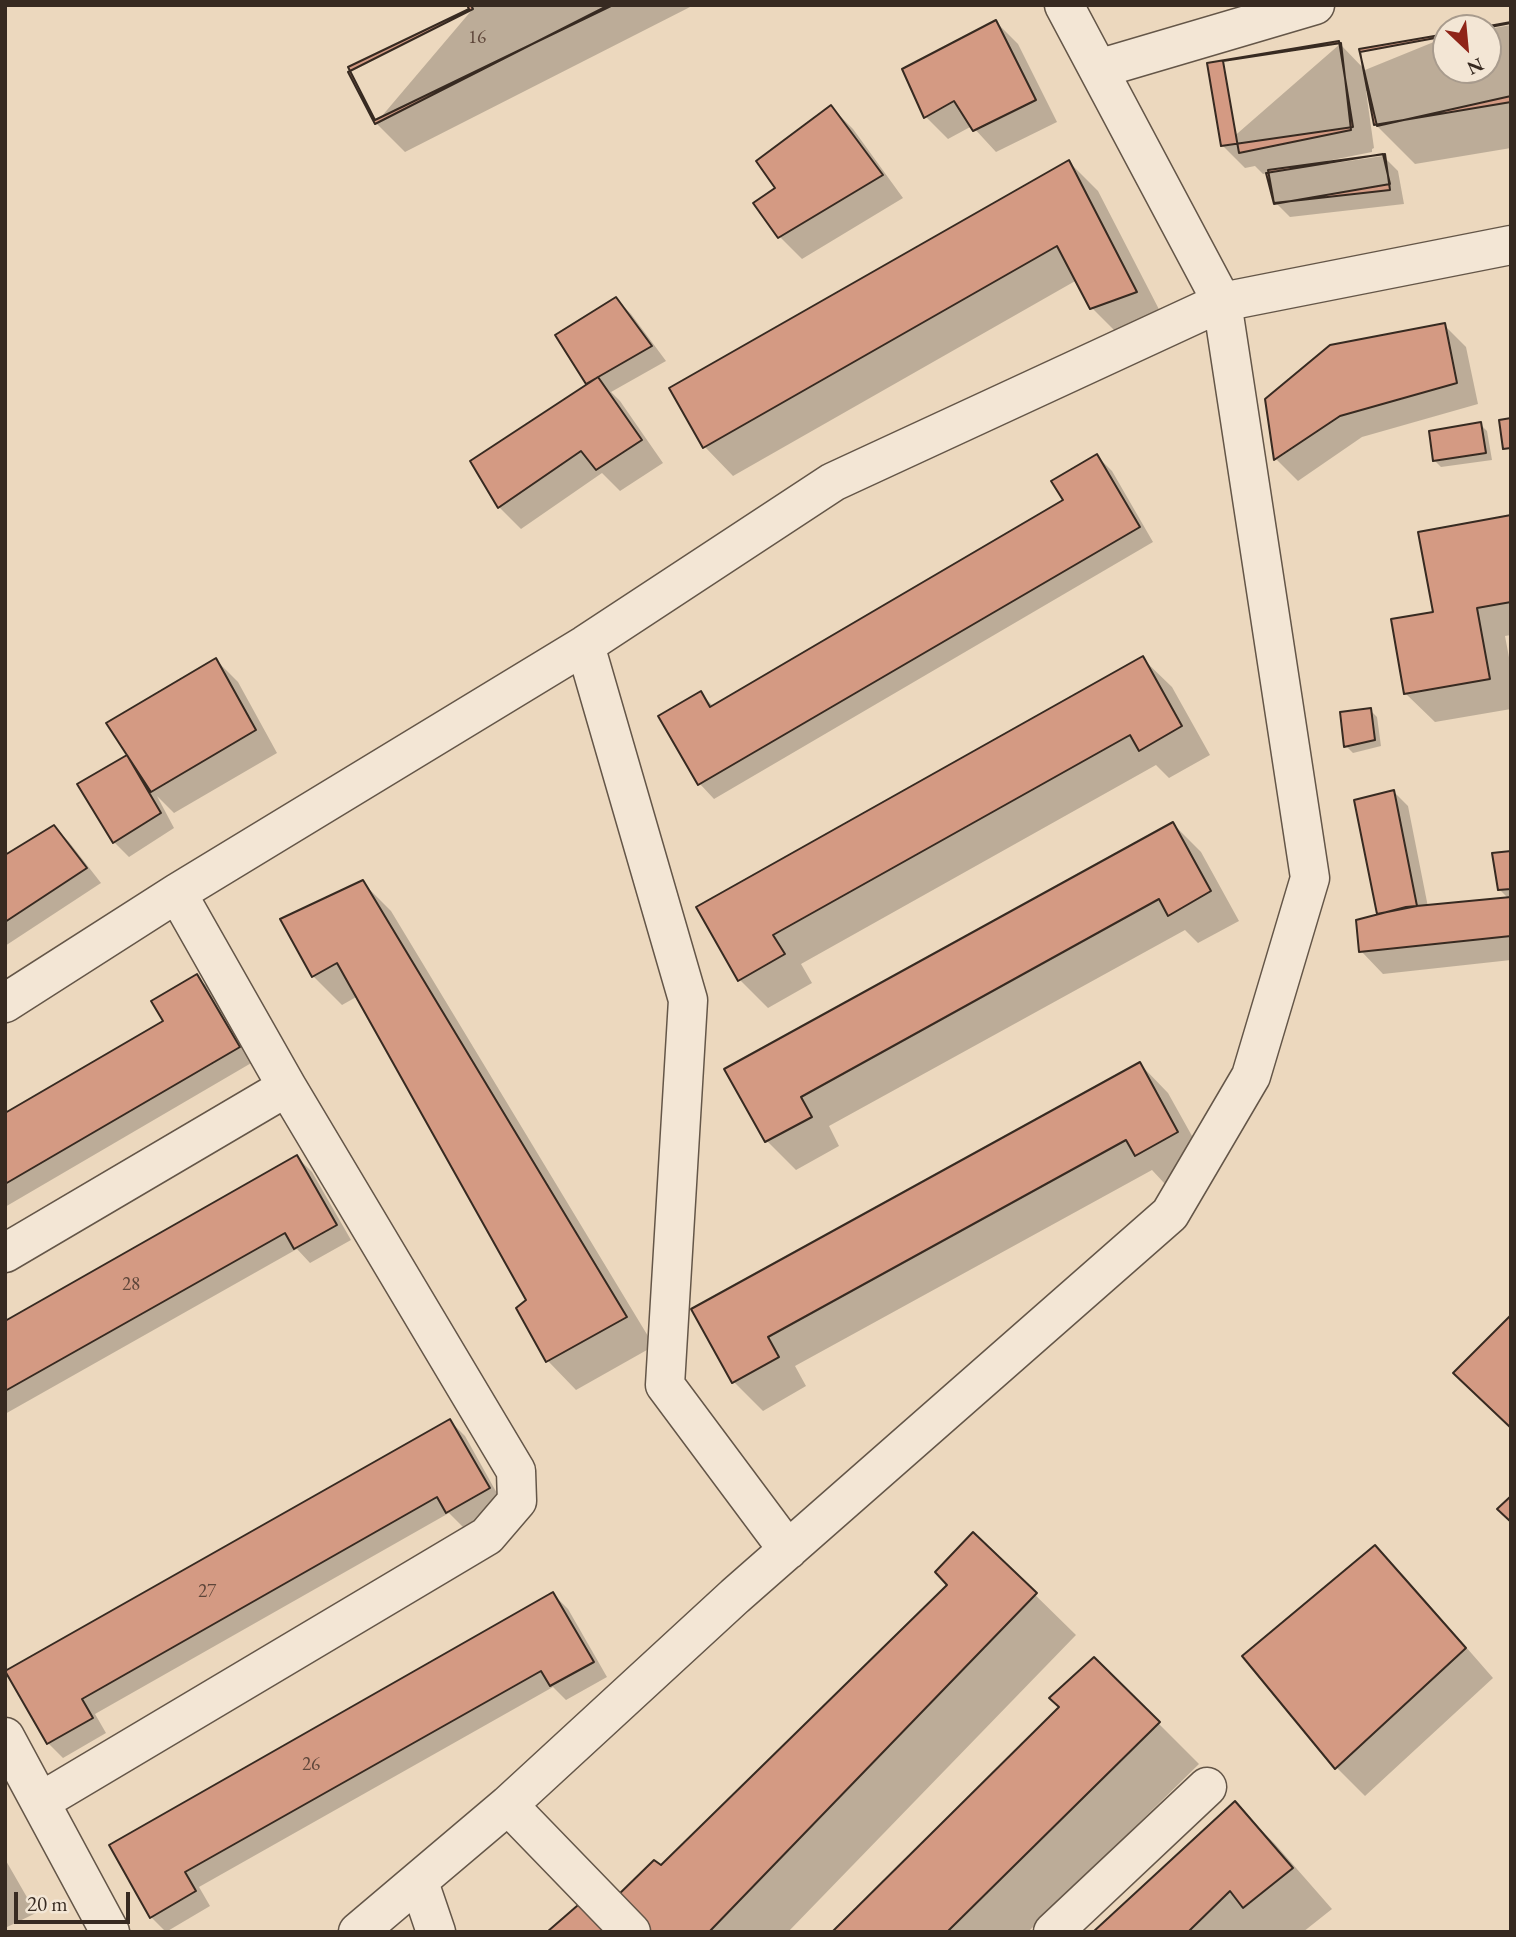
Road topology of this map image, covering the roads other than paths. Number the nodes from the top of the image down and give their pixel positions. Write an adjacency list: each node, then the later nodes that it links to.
1 (1064, 5): 3 (street)
2 (1315, 5): 3 (street)
3 (1098, 69): 5 (street)
4 (1511, 245): 5 (street)
5 (1222, 302): 6 (street); 11 (street)
6 (585, 645): 7 (street); 11 (street)
7 (177, 893): 8 (street); 9 (street)
8 (5, 1003)
9 (287, 1087): 10 (street); 14 (street)
10 (5, 1253)
11 (788, 1550): 15 (street)
12 (5, 1737): 14 (street)
13 (1207, 1787): 21 (street)
14 (40, 1802): 17 (street)
15 (508, 1805): 16 (street); 20 (street)
16 (419, 1882): 18 (street); 19 (street)
17 (110, 1932)
18 (358, 1932)
19 (436, 1932)
20 (631, 1932)
21 (1053, 1932)

